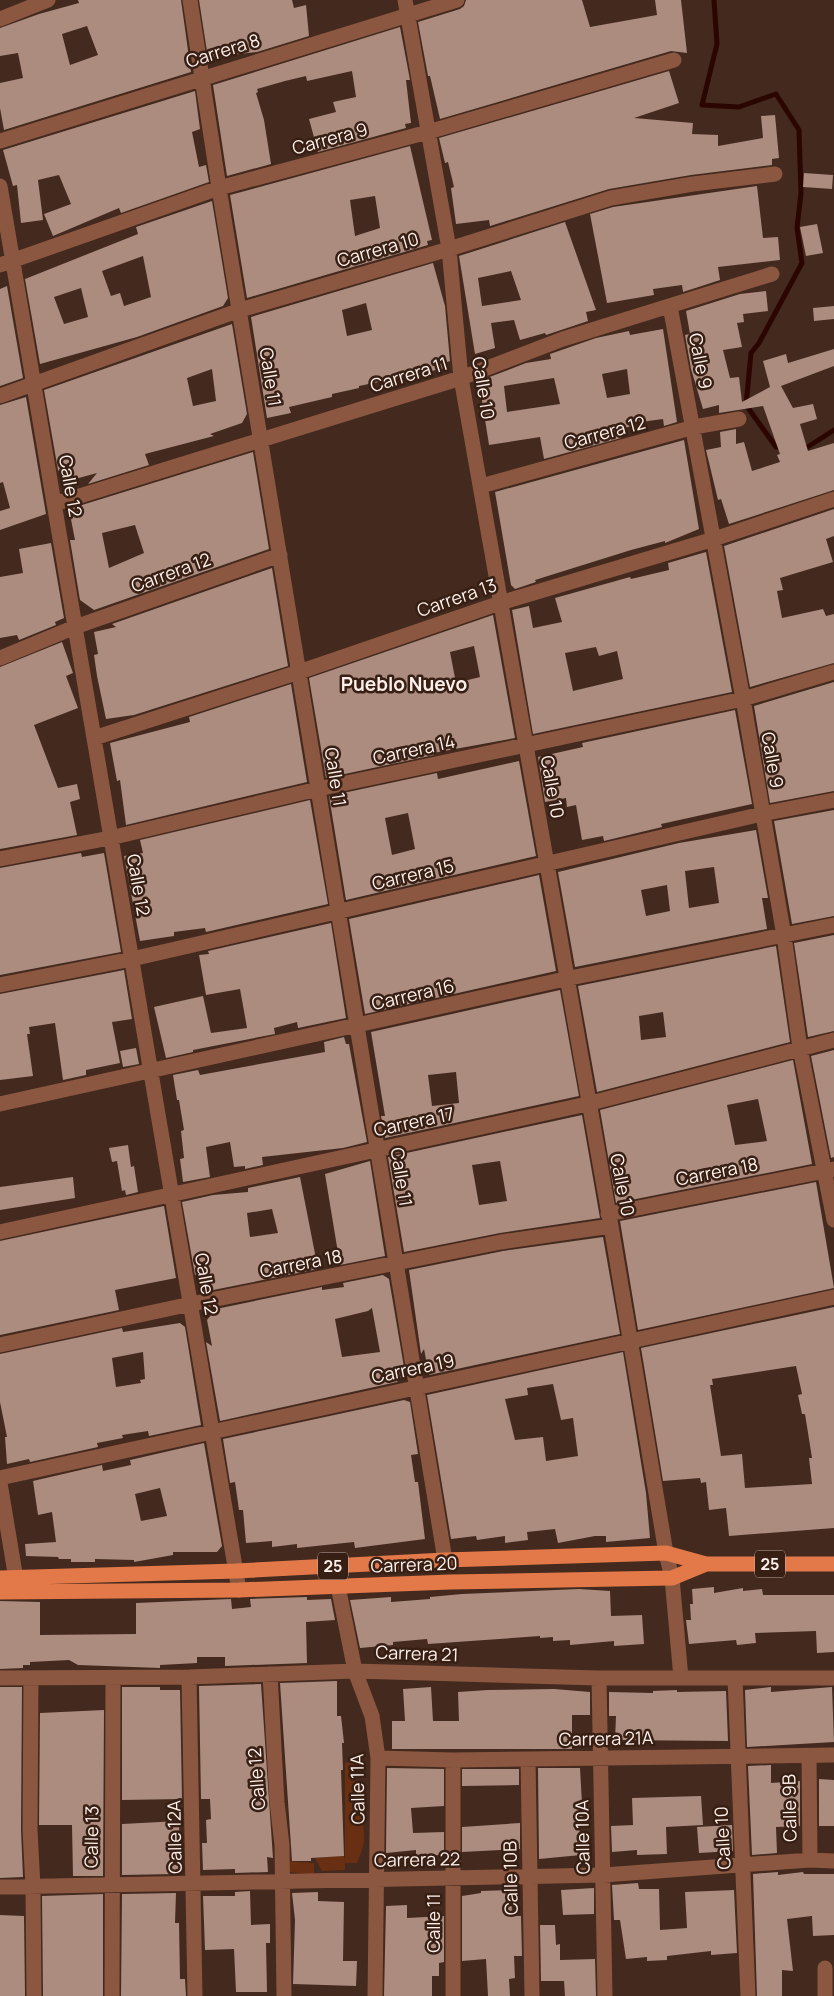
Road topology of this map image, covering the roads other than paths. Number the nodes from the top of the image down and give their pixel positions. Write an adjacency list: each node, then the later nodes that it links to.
1 (48, 0): 5 (street)
2 (190, 0): 7 (street, Calle 11)
3 (457, 0): 4 (street, Carrera 8)
4 (406, 7): 7 (street, Carrera 8); 8 (street, Calle 10)
5 (0, 18)
6 (674, 60): 8 (street, Carrera 9)
7 (201, 78): 9 (street, Carrera 8); 12 (street, Calle 11)
8 (428, 132): 12 (street, Carrera 9); 13 (street, Calle 10)
9 (0, 141)
10 (775, 174): 13 (street, Carrera 10)
11 (0, 186): 14 (street, Calle 12)
12 (219, 188): 14 (street, Carrera 9); 17 (street, Calle 11)
13 (449, 249): 17 (street, Carrera 10); 18 (street, Calle 10)
14 (6, 263): 19 (street, Calle 12)
15 (772, 274): 16 (street, Carrera 11)
16 (670, 306): 18 (street, Carrera 11); 22 (street, Calle 9)
17 (240, 310): 19 (street, Carrera 10); 23 (street, Calle 11)
18 (461, 378): 23 (street, Carrera 11); 24 (street, Calle 10)
19 (34, 384): 20 (street, Carrera 10); 26 (street, Calle 12)
20 (0, 396)
21 (739, 419): 22 (street, Carrera 12)
22 (694, 427): 24 (street, Carrera 12); 27 (street, Calle 9)
23 (261, 440): 26 (street, Carrera 11); 28 (street, Calle 11)
24 (481, 486): 29 (street, Calle 10)
25 (834, 499): 27 (street, Carrera 13)
26 (54, 504): 30 (street, Calle 12)
27 (714, 539): 29 (street, Carrera 13); 34 (street, Calle 9)
28 (280, 555): 30 (street, Carrera 12); 32 (street, Calle 11)
29 (500, 603): 32 (street, Carrera 13); 36 (street, Calle 10)
30 (75, 627): 31 (street, Carrera 12); 35 (street, Calle 12)
31 (0, 658)
32 (299, 672): 35 (street, Carrera 13); 37 (street, Calle 11)
33 (834, 672): 34 (street, Carrera 14)
34 (743, 699): 36 (street, Carrera 14); 39 (street, Calle 9)
35 (94, 738): 40 (street, Calle 12)
36 (526, 746): 37 (street, Carrera 14); 42 (street, Calle 10)
37 (318, 789): 40 (street, Carrera 14); 43 (street, Calle 11)
38 (834, 800): 39 (street, Carrera 15)
39 (762, 814): 42 (street, Carrera 15); 45 (street, Calle 9)
40 (110, 838): 41 (street, Carrera 14); 46 (street, Calle 12)
41 (0, 859)
42 (546, 864): 43 (street, Carrera 15); 47 (street, Calle 10)
43 (339, 912): 46 (street, Carrera 15); 49 (street, Calle 11)
44 (834, 925): 45 (street, Carrera 16)
45 (784, 936): 47 (street, Carrera 16); 51 (street, Calle 9)
46 (132, 959): 48 (street, Carrera 15); 52 (street, Calle 12)
47 (566, 979): 49 (street, Carrera 16); 54 (street, Calle 10)
48 (0, 985)
49 (358, 1027): 52 (street, Carrera 16); 55 (street, Calle 11)
50 (834, 1040): 51 (street, Carrera 17)
51 (800, 1048): 54 (street, Carrera 17); 56 (street, Calle 9)
52 (151, 1072): 53 (street, Carrera 16); 57 (street, Calle 12)
53 (0, 1104)
54 (587, 1104): 55 (street, Carrera 17); 58 (street, Calle 10)
55 (378, 1149): 57 (street, Carrera 17); 61 (street, Calle 11)
56 (829, 1170): 58 (street, Carrera 18); 59 (street, Calle 9)
57 (172, 1195): 60 (street, Carrera 17); 63 (street, Calle 12)
58 (609, 1220): 61 (street, Carrera 18); 64 (street, Calle 10)
59 (834, 1220)
60 (0, 1232)
61 (397, 1265): 63 (street, Carrera 18); 66 (street, Calle 11)
62 (834, 1297): 64 (street, Carrera 19)
63 (190, 1304): 65 (street, Carrera 18); 67 (street, Calle 12)
64 (630, 1342): 66 (street, Carrera 19); 70 (street, Calle 10)
65 (0, 1346)
66 (418, 1388): 67 (street, Carrera 19); 71 (street, Calle 11)
67 (214, 1432): 68 (street, Carrera 19); 74 (street, Calle 12)
68 (0, 1478)
69 (0, 1483): 77 (street)
70 (666, 1553): 71 (main road, Carrera 20 / 25); 72 (main road, Carrera 20 / 25); 76 (street, Calle 10)
71 (445, 1560): 74 (main road, Carrera 20 / 25)
72 (706, 1564): 73 (main road, Carrera 20 / 25); 76 (main road, Carrera 20 / 25)
73 (834, 1564)
74 (236, 1571): 77 (main road, Carrera 20 / 25); 79 (street, Calle 12)
75 (0, 1578): 77 (main road, Carrera 20 / 25)
76 (672, 1578): 78 (main road, Carrera 20 / 25); 88 (street, Calle 10)
77 (16, 1579)
78 (338, 1586): 79 (main road, Carrera 20 / 25); 81 (street, Calle 11A)
79 (239, 1590): 80 (main road, Carrera 20 / 25)
80 (0, 1592)
81 (355, 1671): 82 (street, Carrera 21); 87 (street, Carrera 21); 94 (street, Calle 11A)
82 (270, 1674): 83 (street, Carrera 21); 105 (street, Calle 12)
83 (189, 1677): 86 (street, Carrera 21); 106 (street, Calle 12A)
84 (0, 1678): 85 (street, Carrera 21)
85 (30, 1678): 86 (street, Carrera 21); 108 (street)
86 (113, 1678): 107 (street, Calle 13)
87 (599, 1678): 88 (street, Carrera 21); 95 (street, Calle 10A)
88 (681, 1678): 89 (street, Carrera 21)
89 (735, 1678): 90 (street, Carrera 21); 92 (street, Calle 10)
90 (834, 1678)
91 (834, 1755): 93 (street, Carrera 21A)
92 (738, 1756): 93 (street, Carrera 21A); 95 (street, Carrera 21A); 100 (street, Calle 10)
93 (809, 1756): 98 (street, Calle 9B)
94 (378, 1758): 97 (street, Carrera 21A); 104 (street, Calle 11A)
95 (600, 1758): 96 (street, Carrera 21A); 101 (street, Calle 10A)
96 (528, 1759): 97 (street, Carrera 21A); 102 (street, Calle 10B)
97 (453, 1760): 103 (street, Calle 11)
98 (810, 1860): 99 (street, Carrera 22); 100 (street, Carrera 22)
99 (834, 1861)
100 (743, 1865): 101 (street, Carrera 22); 119 (street, Calle 10)
101 (603, 1875): 102 (street, Carrera 22); 118 (street, Calle 10A)
102 (530, 1876): 103 (street, Carrera 22); 117 (street, Calle 10B)
103 (452, 1878): 104 (street, Carrera 22); 116 (street, Calle 11)
104 (376, 1880): 105 (street, Carrera 22); 115 (street, Calle 11A)
105 (282, 1882): 106 (street, Carrera 22); 114 (street, Calle 12)
106 (195, 1884): 107 (street, Carrera 22); 113 (street, Calle 12A)
107 (110, 1885): 108 (street, Carrera 22); 112 (street, Calle 13)
108 (33, 1887): 109 (street, Carrera 22); 111 (street)
109 (0, 1888)
110 (824, 1968): 120 (street)
111 (34, 1996)
112 (112, 1996)
113 (195, 1996)
114 (284, 1996)
115 (375, 1996)
116 (453, 1996)
117 (532, 1996)
118 (605, 1996)
119 (748, 1996)
120 (825, 1996)

